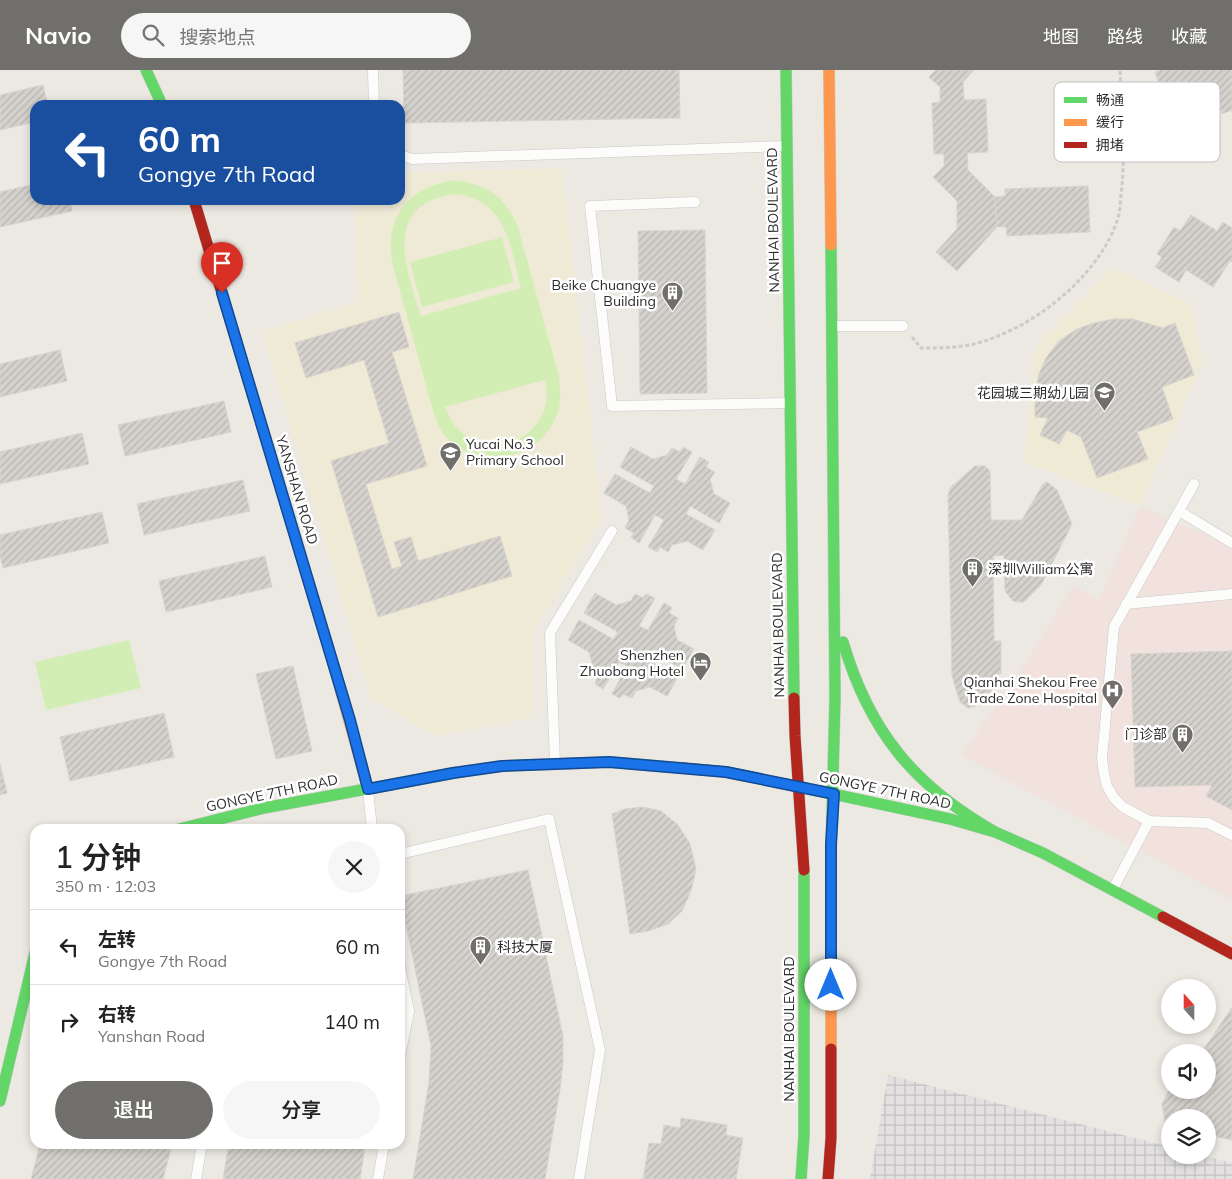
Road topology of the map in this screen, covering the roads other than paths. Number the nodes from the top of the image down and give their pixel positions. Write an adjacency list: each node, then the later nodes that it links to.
1 (146, 70): 5 (main road)
2 (373, 70): 6 (lane)
3 (786, 70): 7 (main road, NANHAI BOULEVARD)
4 (829, 70): 11 (main road)
5 (160, 100)
6 (374, 100)
7 (787, 146): 8 (lane); 13 (main road, NANHAI BOULEVARD)
8 (405, 157)
9 (695, 202): 13 (lane)
10 (196, 205): 23 (main road, YANSHAN ROAD)
11 (832, 326): 12 (lane); 20 (main road)
12 (903, 326)
13 (790, 403): 22 (main road, NANHAI BOULEVARD)
14 (1194, 484): 15 (lane)
15 (1179, 511): 17 (lane); 19 (lane)
16 (612, 531): 21 (lane)
17 (1232, 543)
18 (1232, 594): 19 (lane)
19 (1126, 604): 25 (lane)
20 (835, 607): 24 (main road); 28 (main road)
21 (555, 763): 22 (main road, GONGYE 7TH ROAD); 23 (main road, GONGYE 7TH ROAD)
22 (798, 786): 24 (main road, GONGYE 7TH ROAD); 43 (main road, NANHAI BOULEVARD)
23 (368, 789): 26 (main road, GONGYE 7TH ROAD); 27 (lane)
24 (834, 794): 28 (main road, GONGYE 7TH ROAD); 44 (main road)
25 (1149, 821): 29 (lane); 31 (lane)
26 (199, 824)
27 (372, 824)
28 (995, 832): 31 (main road, GONGYE 7TH ROAD)
29 (1232, 835)
30 (405, 853): 42 (lane)
31 (1112, 890): 32 (main road, GONGYE 7TH ROAD)
32 (1232, 954)
33 (30, 971): 36 (main road)
34 (405, 991): 35 (lane)
35 (405, 1031)
36 (5, 1059): 37 (main road)
37 (0, 1101)
38 (201, 1149): 40 (lane)
39 (383, 1149): 41 (lane)
40 (196, 1179)
41 (378, 1179)
42 (579, 1179)
43 (802, 1179)
44 (828, 1179)

